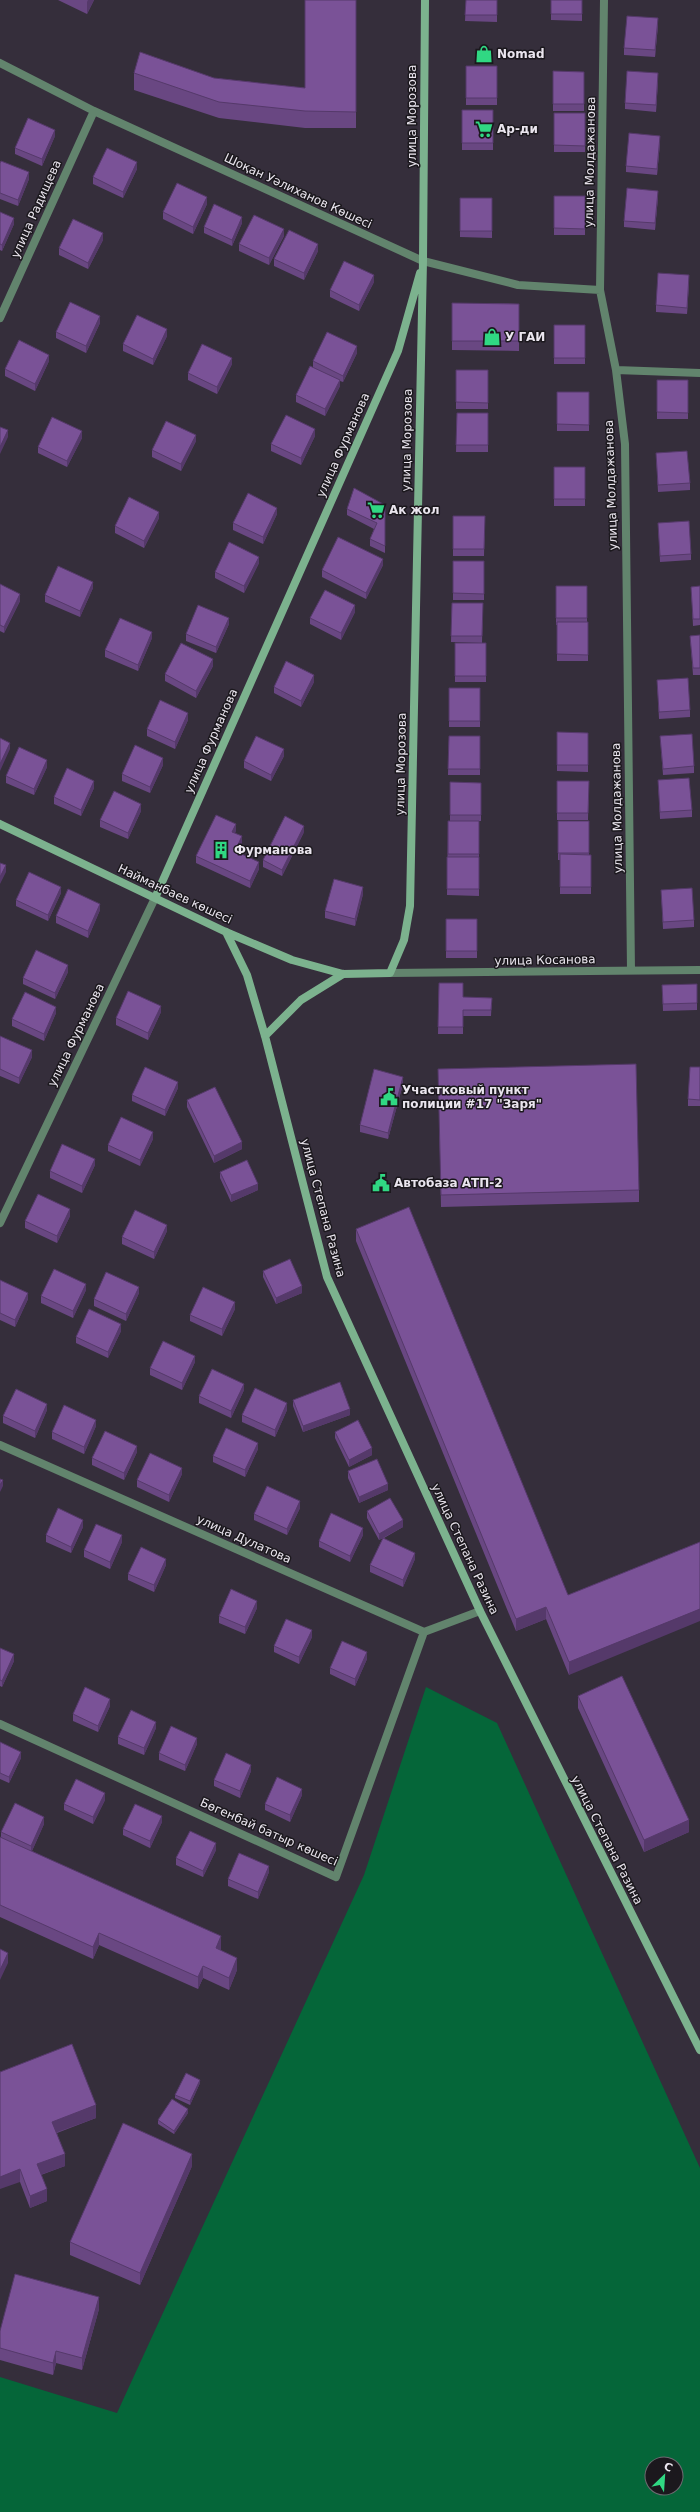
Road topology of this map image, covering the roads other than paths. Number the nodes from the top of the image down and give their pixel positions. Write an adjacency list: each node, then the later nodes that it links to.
1 (425, 0): 5 (main road, улица Морозова)
2 (604, 0): 6 (street, улица Молдажанова)
3 (0, 63): 4 (street, Шоқан Уәлиханов Көшесі)
4 (94, 111): 5 (street, Шоқан Уәлиханов Көшесі); 7 (street, улица Радищева)
5 (423, 261): 6 (street, Шоқан Уәлиханов Көшесі); 11 (main road, улица Фурманова); 15 (main road, улица Морозова)
6 (600, 290): 8 (street, улица Молдажанова)
7 (0, 318)
8 (616, 370): 9 (street); 13 (street, улица Молдажанова)
9 (700, 372)
10 (0, 824): 11 (main road, Найманбаев көшесі)
11 (155, 898): 12 (main road, Найманбаев көшесі); 18 (street, улица Фурманова)
12 (226, 932): 16 (main road, Найманбаев көшесі); 17 (main road, улица Степана Разина)
13 (631, 970): 14 (street, улица Косанова); 15 (street, улица Косанова)
14 (700, 970)
15 (390, 973): 16 (main road)
16 (343, 974): 17 (main road)
17 (265, 1036): 20 (main road, улица Степана Разина)
18 (0, 1223)
19 (0, 1444): 21 (street, улица Дулатова)
20 (480, 1611): 21 (street); 23 (main road, улица Степана Разина)
21 (424, 1632): 22 (street, Бөгенбай батыр көшесі)
22 (0, 1724)
23 (700, 2050)

